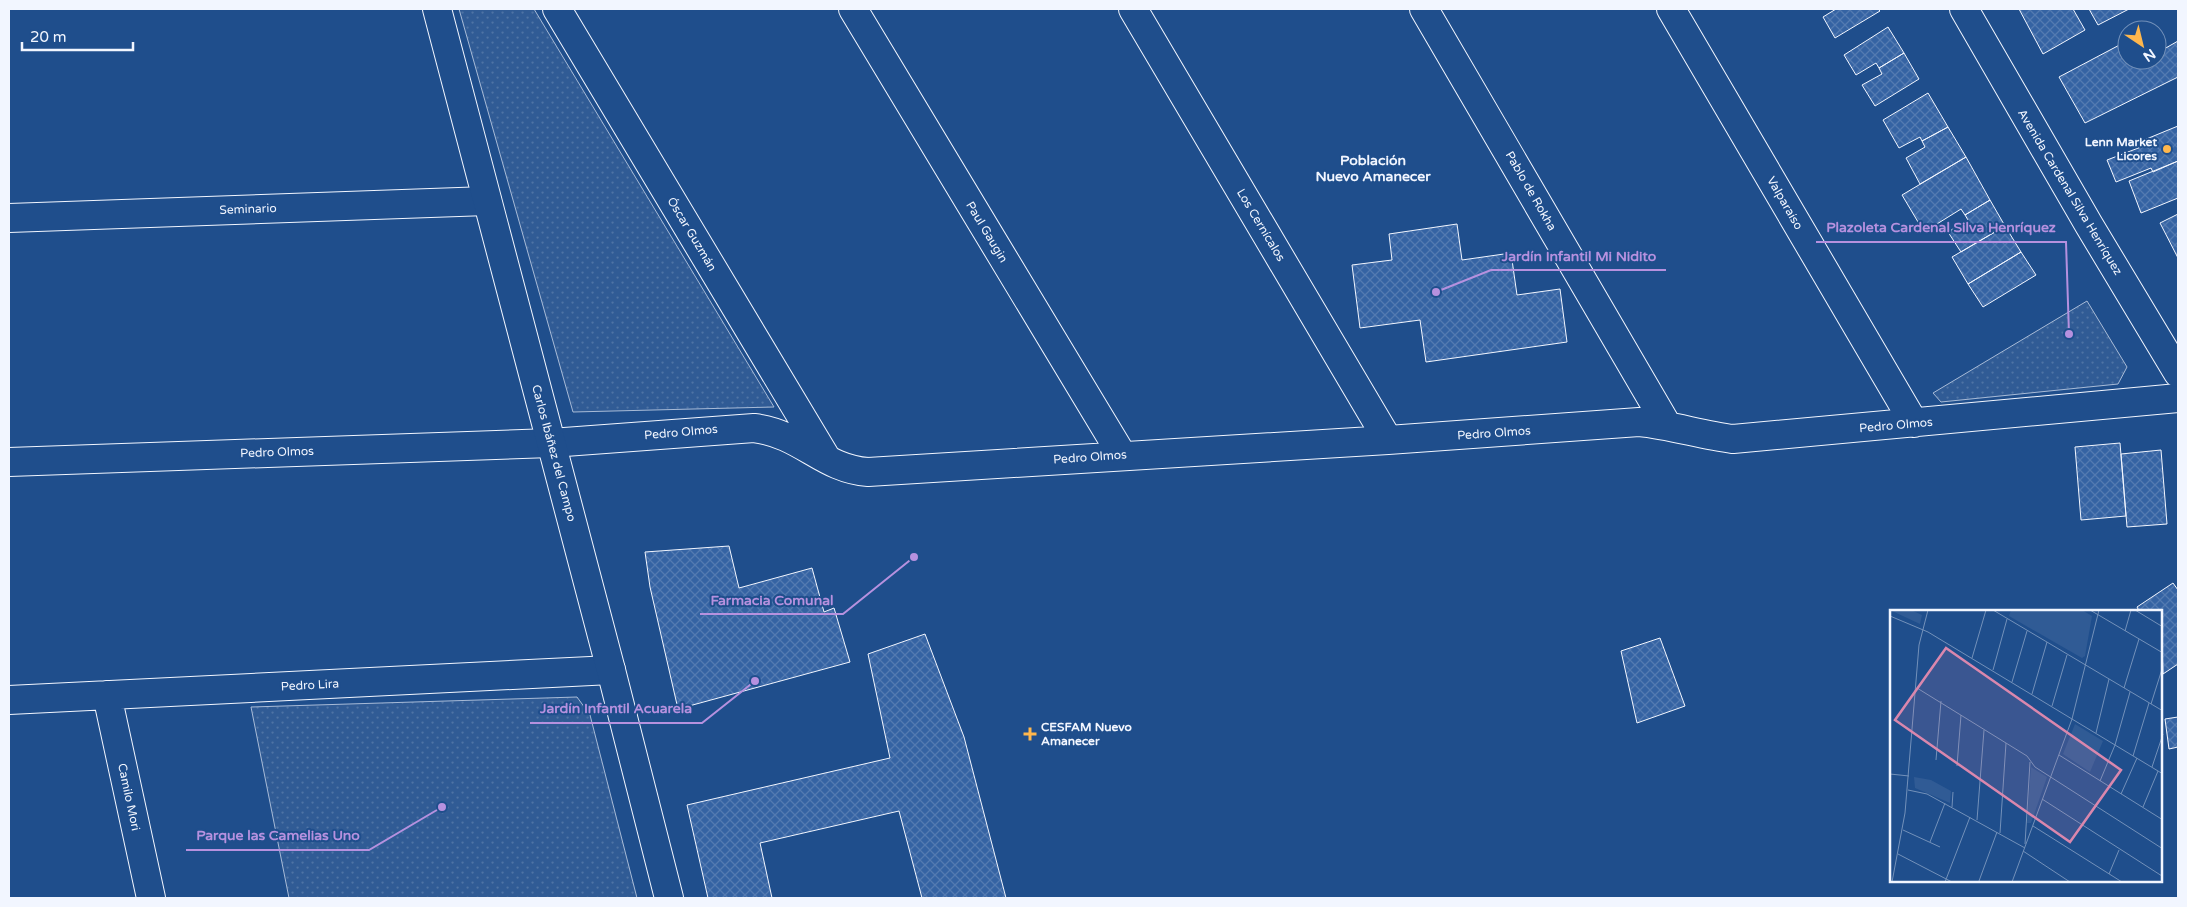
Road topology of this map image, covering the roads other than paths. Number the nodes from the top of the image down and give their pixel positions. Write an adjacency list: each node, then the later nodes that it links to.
1 (437, 9): 8 (street, Carlos Ibáñez del Campo)
2 (557, 9): 17 (street, Óscar Guzmán)
3 (853, 9): 16 (street, Paul Gaugin)
4 (1133, 9): 14 (street, Los Cernícalos)
5 (1424, 9): 13 (street, Pablo de Rokha)
6 (1671, 9): 12 (street, Valparaíso)
7 (1964, 9): 10 (street, Avenida Cardenal Silva Henríquez)
8 (487, 201): 9 (street, Seminario); 15 (street, Carlos Ibáñez del Campo)
9 (9, 218)
10 (2178, 373)
11 (2178, 398): 12 (street, Pedro Olmos)
12 (1914, 423): 13 (street, Pedro Olmos)
13 (1667, 425): 14 (street, Pedro Olmos)
14 (1388, 440): 16 (street, Pedro Olmos)
15 (551, 443): 17 (street, Pedro Olmos); 18 (street, Pedro Olmos); 19 (street, Carlos Ibáñez del Campo)
16 (1122, 455): 17 (street, Pedro Olmos)
17 (827, 459)
18 (9, 462)
19 (611, 670): 20 (street, Pedro Lira); 23 (street, Carlos Ibáñez del Campo)
20 (106, 695): 21 (street, Pedro Lira); 22 (street, Camilo Mori)
21 (9, 700)
22 (151, 898)
23 (669, 898)

